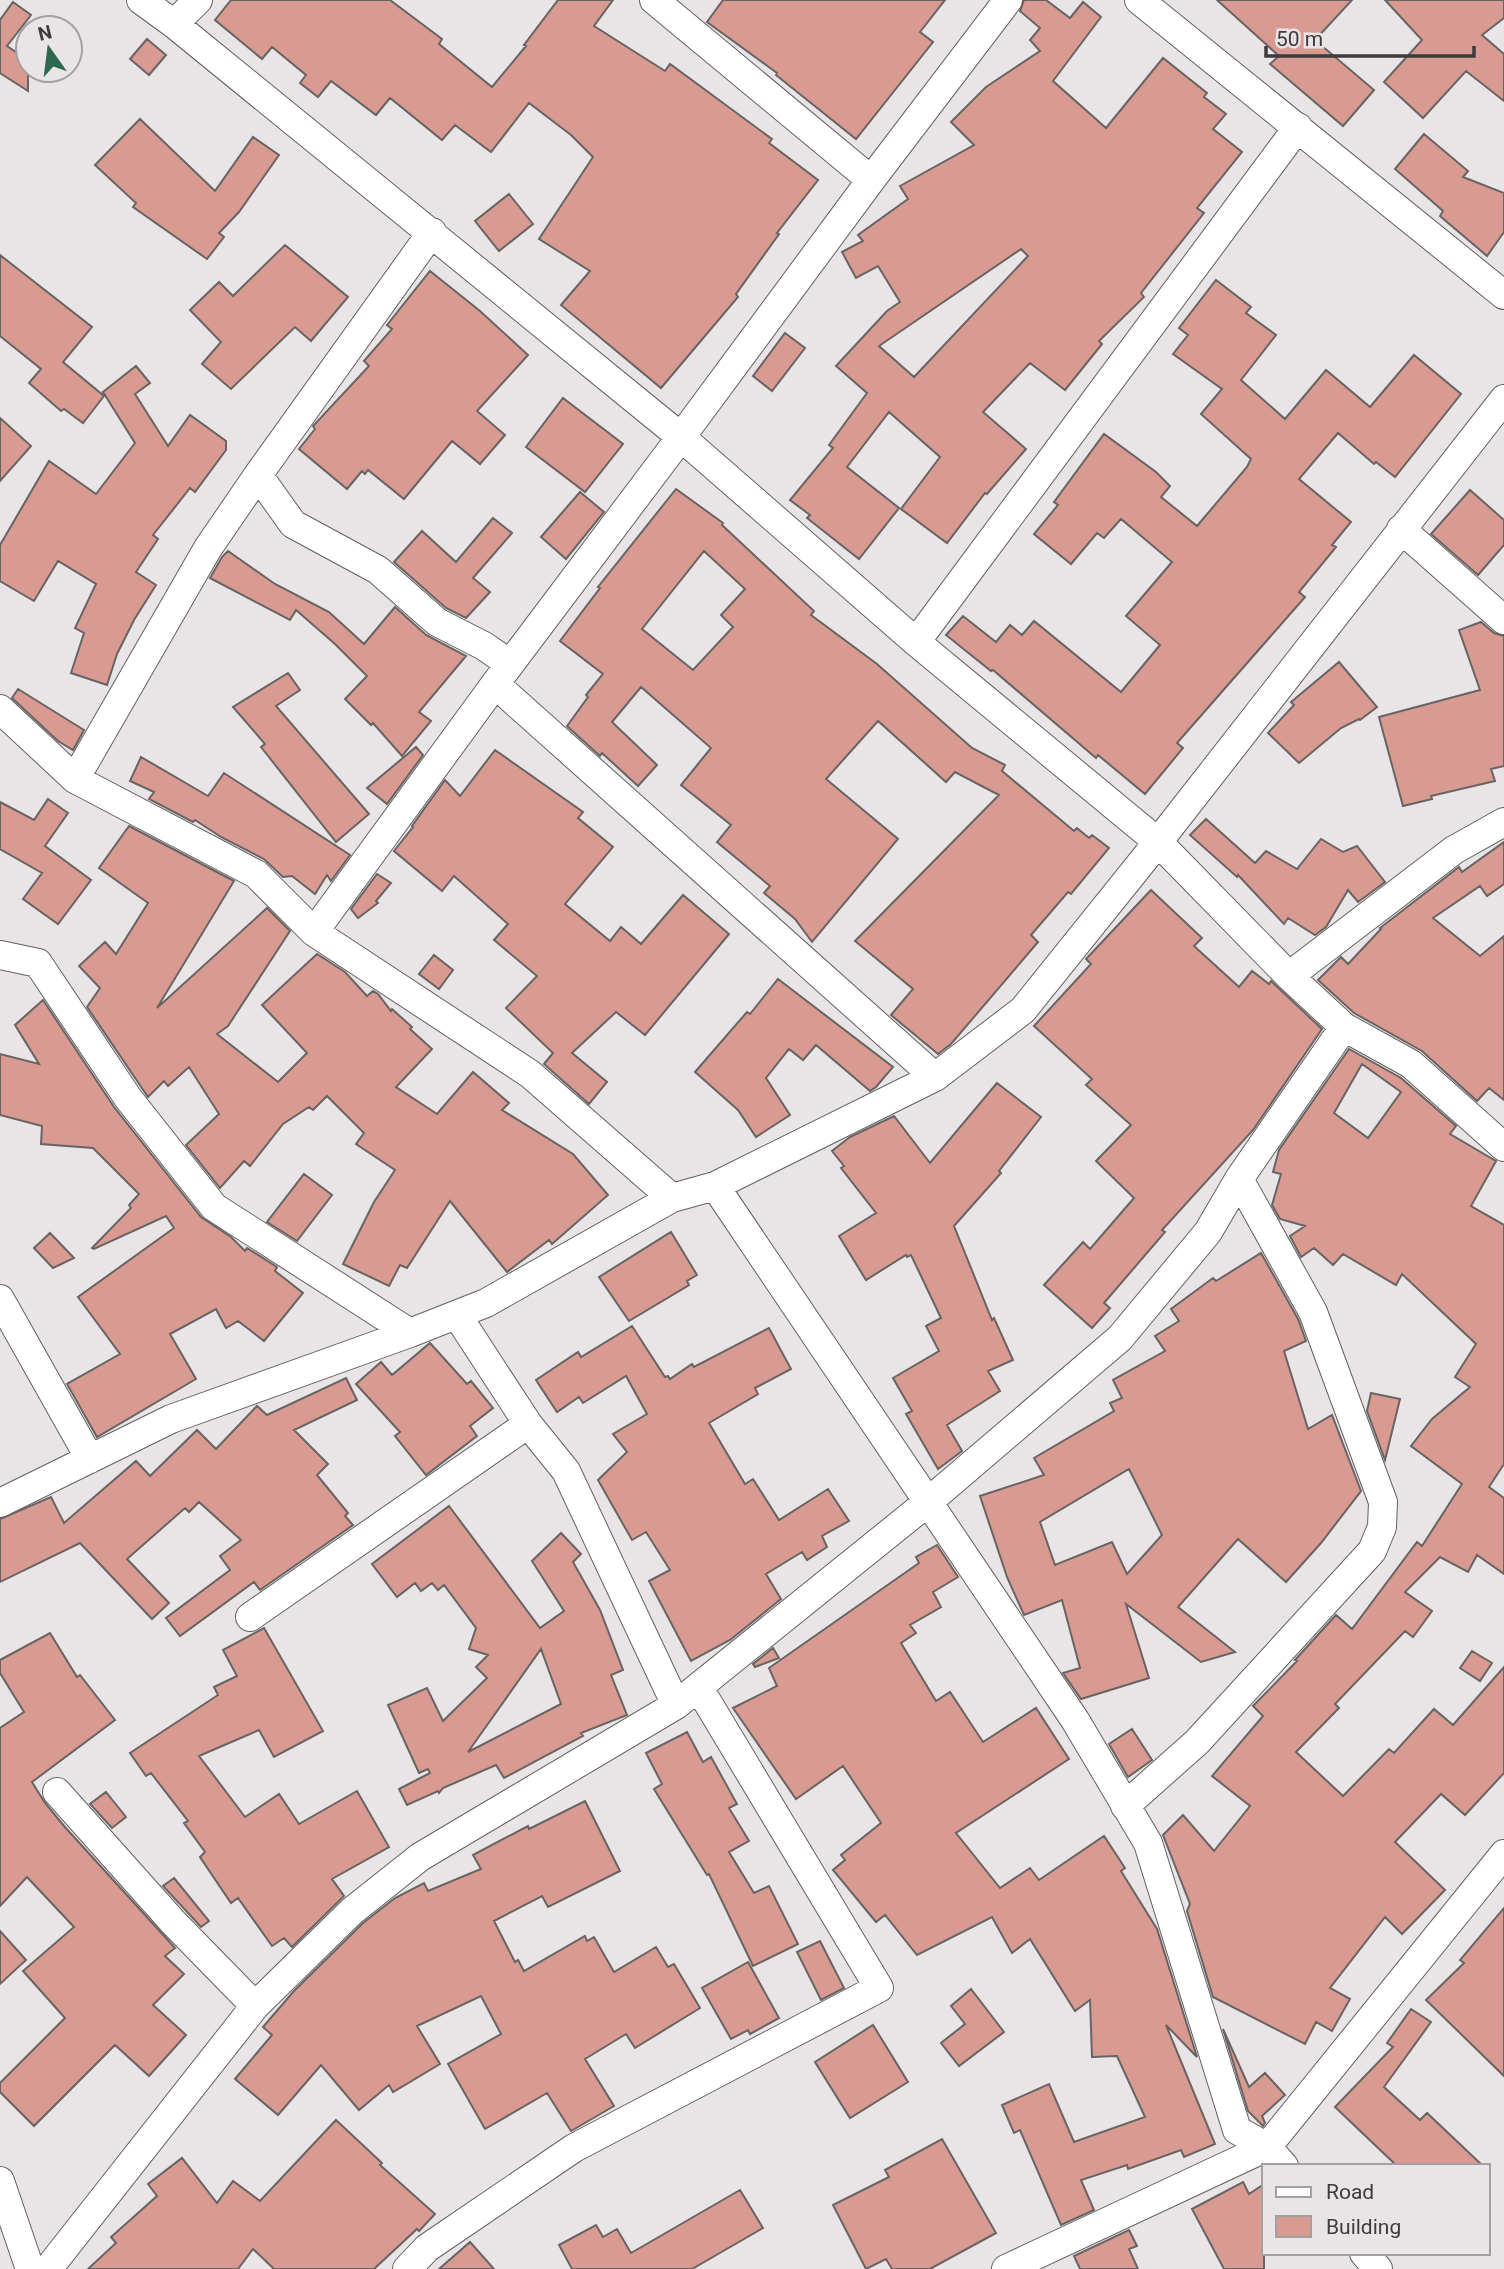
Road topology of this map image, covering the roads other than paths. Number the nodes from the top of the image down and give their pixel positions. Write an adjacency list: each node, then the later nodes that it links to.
1 (141, 0): 6 (street)
2 (198, 0): 6 (street)
3 (654, 0): 8 (street)
4 (1008, 0): 8 (street)
5 (1139, 0): 7 (street)
6 (174, 24): 9 (street)
7 (1298, 127): 10 (street); 16 (street)
8 (870, 180): 12 (street)
9 (432, 232): 12 (street); 13 (street)
10 (1504, 295)
11 (1504, 399): 14 (street)
12 (681, 437): 16 (street); 17 (street)
13 (258, 475): 17 (street); 19 (street)
14 (1401, 529): 15 (street); 21 (street)
15 (1504, 620)
16 (916, 642): 21 (street)
17 (503, 674): 22 (street); 26 (street)
18 (0, 709): 19 (street)
19 (75, 779): 22 (street)
20 (1504, 822): 24 (street)
21 (1158, 842): 24 (street); 26 (street)
22 (314, 933): 30 (street)
23 (0, 955): 33 (street)
24 (1289, 975): 25 (street)
25 (1344, 1027): 27 (street); 28 (street)
26 (935, 1077): 29 (street)
27 (1504, 1147)
28 (1239, 1179): 36 (street); 42 (street)
29 (715, 1186): 30 (street); 36 (street)
30 (672, 1198): 32 (street)
31 (0, 1300): 35 (street)
32 (457, 1315): 33 (street); 34 (street)
33 (410, 1333): 35 (street)
34 (528, 1424): 38 (street); 40 (street)
35 (90, 1459): 37 (street)
36 (928, 1502): 39 (street); 42 (street)
37 (0, 1503)
38 (250, 1617)
39 (699, 1688): 40 (street); 50 (street)
40 (676, 1705): 44 (street)
41 (57, 1792): 44 (street)
42 (1125, 1806): 45 (street)
43 (1504, 1854): 45 (street)
44 (255, 2006): 49 (street)
45 (1276, 2156): 51 (street)
46 (0, 2181): 48 (street)
47 (1366, 2255): 52 (street)
48 (30, 2269)
49 (48, 2269)
50 (407, 2269)
51 (1006, 2269)
52 (1378, 2269)

